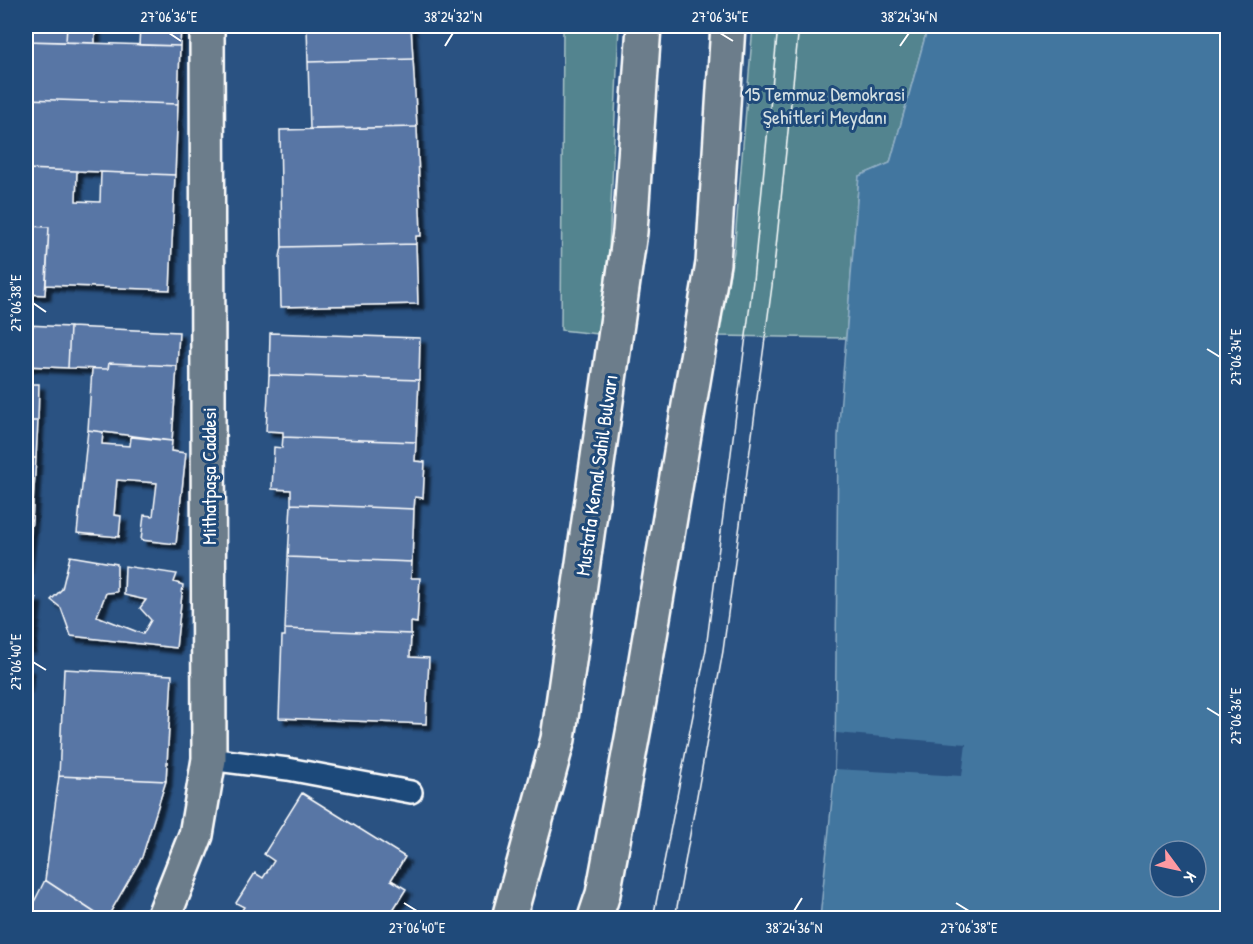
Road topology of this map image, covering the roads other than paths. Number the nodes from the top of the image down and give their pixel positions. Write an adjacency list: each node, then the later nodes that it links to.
1 (207, 26): 4 (main road, Mithatpaşa Caddesi)
2 (644, 26): 7 (main road, Mustafa Kemal Sahil Bulvarı)
3 (728, 26): 8 (main road)
4 (209, 759): 5 (lane); 6 (main road, Mithatpaşa Caddesi)
5 (411, 792)
6 (163, 918)
7 (509, 918)
8 (595, 918)

